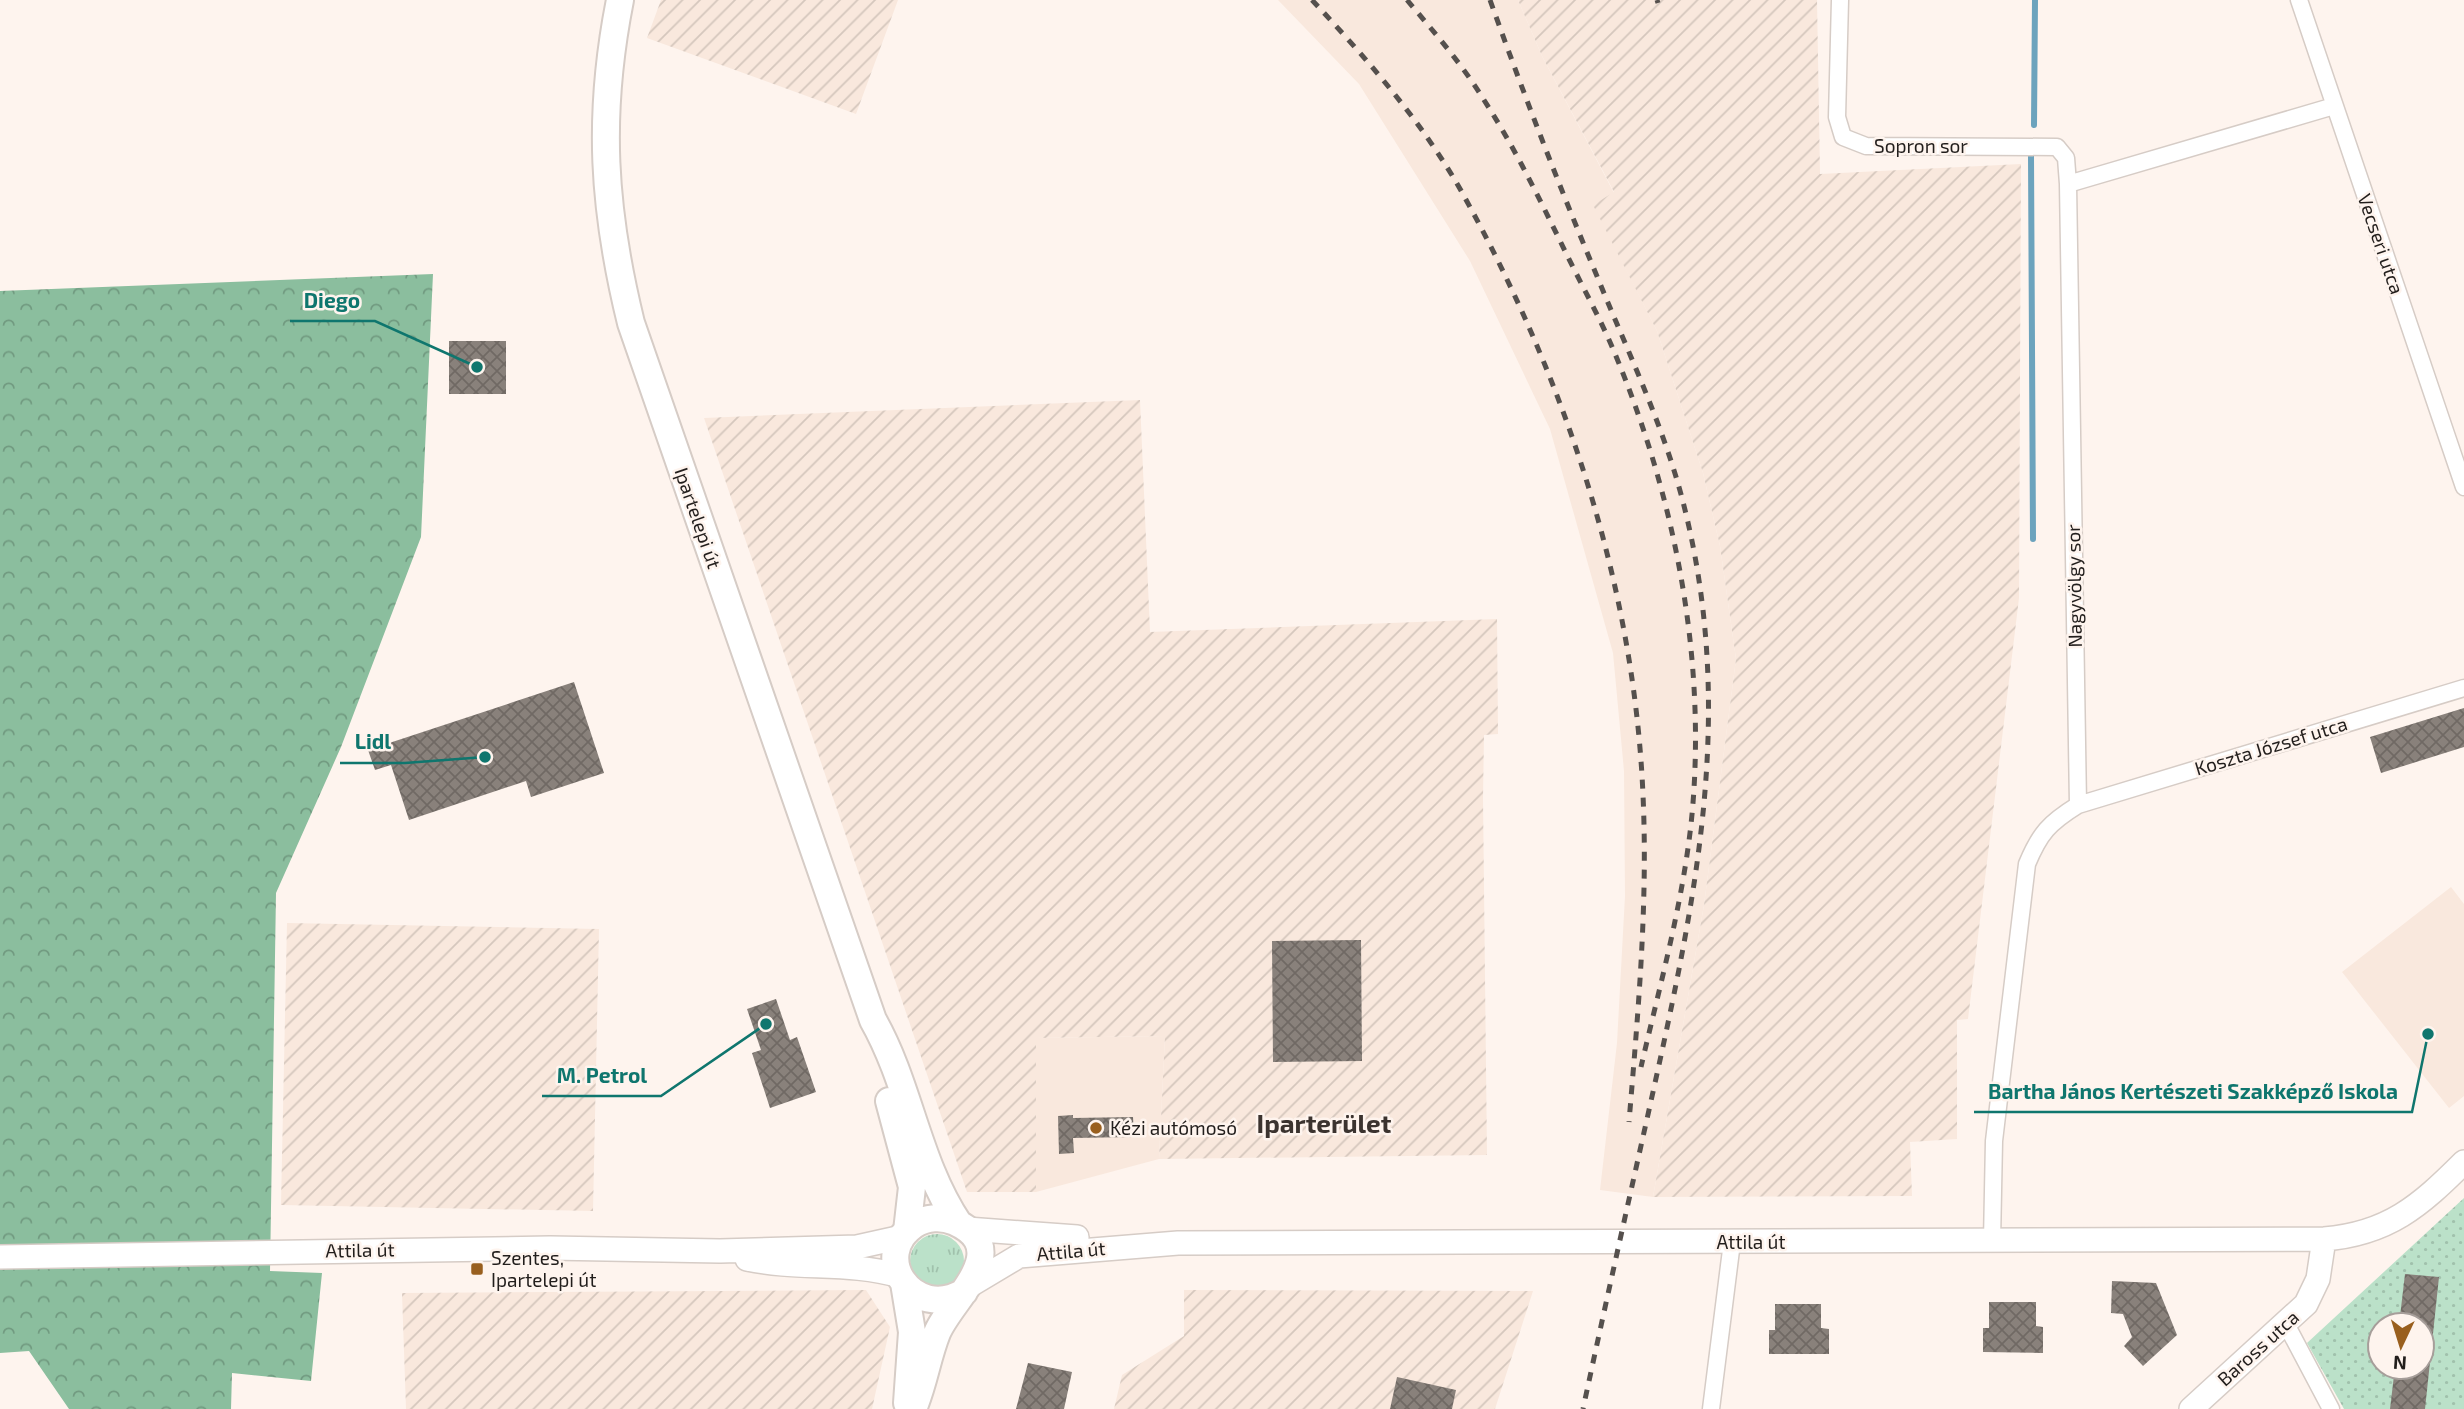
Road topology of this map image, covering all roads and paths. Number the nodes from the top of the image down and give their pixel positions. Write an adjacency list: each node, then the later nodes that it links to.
1 (621, 0): 9 (main road, Ipartelepi út)
2 (1840, 0): 5 (street, Sopron sor)
3 (2299, 0): 4 (street, Vecseri utca)
4 (2334, 106): 5 (street); 6 (street, Vecseri utca)
5 (2068, 184): 8 (street, Nagyvölgy sor)
6 (2464, 487)
7 (2464, 688): 8 (street, Koszta József utca)
8 (2078, 805): 14 (street)
9 (873, 1020): 11 (main road); 12 (main road)
10 (2464, 1162): 13 (main road, Attila út)
11 (963, 1227): 12 (main road); 16 (main road, Attila út); 20 (main road)
12 (905, 1234): 17 (main road, Attila út); 19 (main road)
13 (2324, 1239): 14 (main road, Attila út); 21 (main road, Baross utca)
14 (1992, 1241): 15 (main road, Attila út)
15 (1732, 1242): 16 (main road, Attila út); 24 (street)
16 (1178, 1243): 20 (main road, Attila út)
17 (720, 1251): 18 (main road, Attila út); 19 (main road, Attila út)
18 (0, 1257)
19 (902, 1280): 20 (main road); 22 (main road)
20 (968, 1288): 23 (main road)
21 (2286, 1324): 25 (main road, Baross utca); 26 (street)
22 (908, 1409)
23 (913, 1409)
24 (1711, 1409)
25 (2191, 1409)
26 (2331, 1409)

